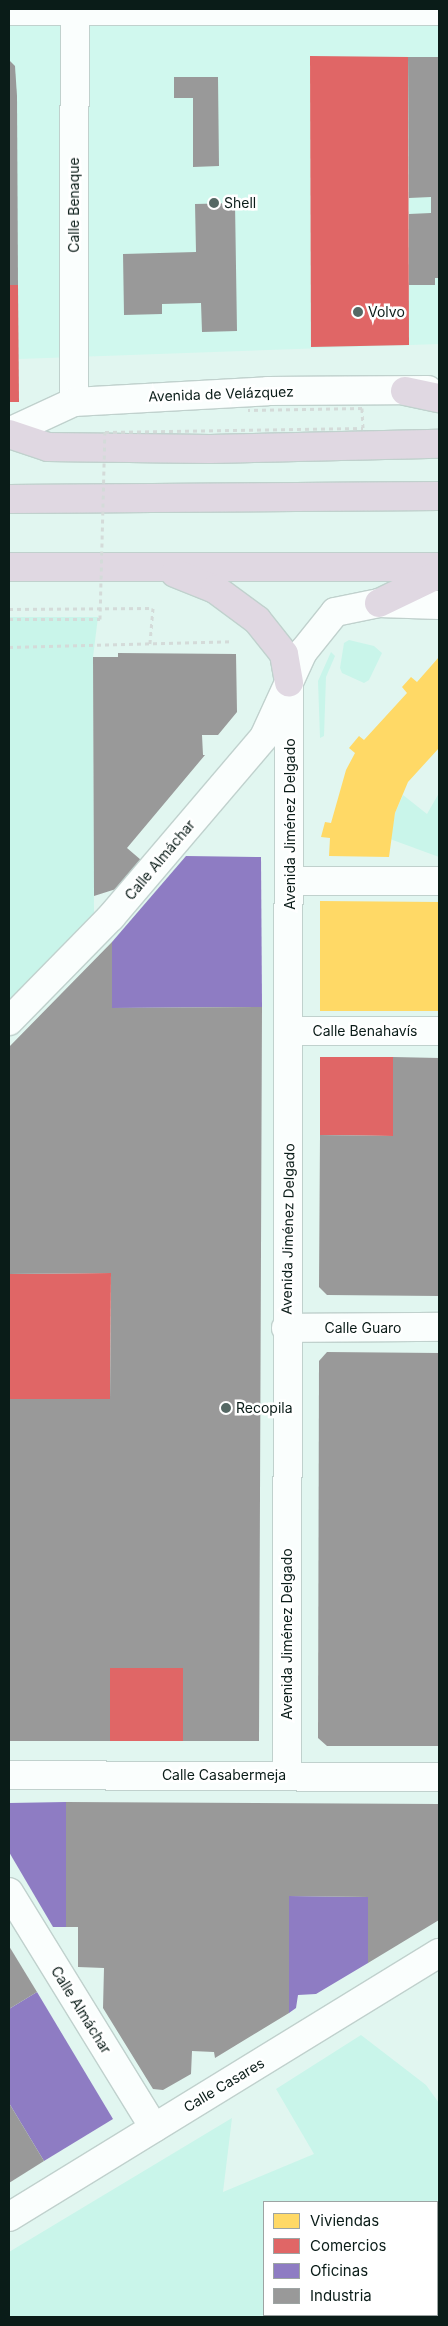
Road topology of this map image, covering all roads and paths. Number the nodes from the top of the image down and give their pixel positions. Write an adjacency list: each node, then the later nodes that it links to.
1 (74, 10): 2 (street); 3 (street); 8 (street, Calle Benaque)
2 (304, 10): 4 (street)
3 (9, 11)
4 (439, 11)
5 (439, 390): 6 (street, Avenida de Velázquez)
6 (404, 391): 7 (highway); 8 (street, Avenida de Velázquez)
7 (439, 398)
8 (74, 402): 10 (street, Avenida de Velázquez)
9 (248, 410): 21 (path, bridge)
10 (9, 433): 11 (highway)
11 (439, 444)
12 (439, 496): 13 (highway)
13 (9, 499)
14 (9, 567): 15 (highway)
15 (162, 568): 16 (highway); 25 (highway)
16 (439, 568)
17 (439, 574): 18 (highway)
18 (379, 603): 19 (street, Calle Almáchar); 25 (street, Calle Almáchar)
19 (439, 606)
20 (9, 608): 23 (path)
21 (9, 619)
22 (243, 641): 23 (path)
23 (150, 644): 24 (path)
24 (9, 647)
25 (289, 683): 26 (street, Avenida Jiménez Delgado); 28 (street, Calle Almáchar)
26 (291, 881): 27 (street); 29 (street, Avenida Jiménez Delgado)
27 (439, 881)
28 (9, 1021)
29 (290, 1031): 30 (street, Calle Benahavís); 32 (street, Avenida Jiménez Delgado)
30 (439, 1031)
31 (439, 1327): 32 (street, Calle Guaro)
32 (286, 1328): 34 (street, Avenida Jiménez Delgado)
33 (9, 1775): 34 (street, Calle Casabermeja)
34 (287, 1776): 35 (street, Calle Casabermeja)
35 (439, 1776)
36 (9, 1892): 38 (street, Calle Almáchar)
37 (439, 1954): 38 (street, Calle Casares)
38 (154, 2128): 39 (street, Calle Casares)
39 (9, 2218)

